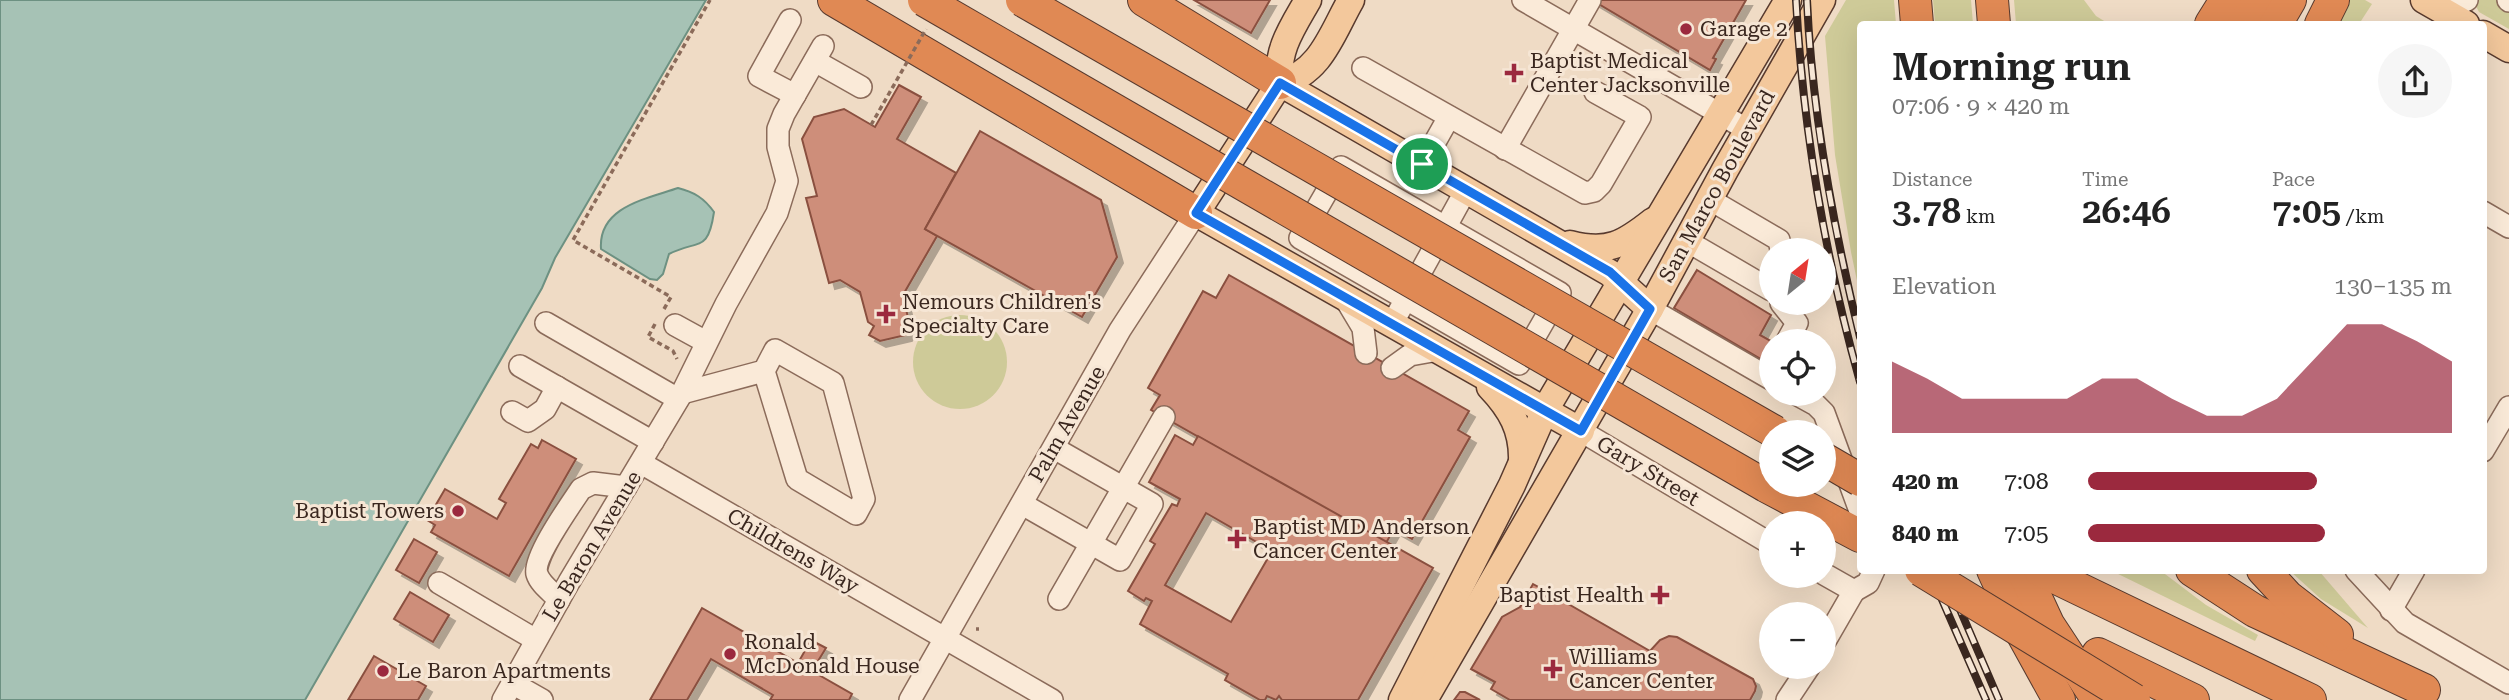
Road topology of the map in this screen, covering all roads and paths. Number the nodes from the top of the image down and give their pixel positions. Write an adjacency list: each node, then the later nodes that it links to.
1 (710, 0): 60 (path)
2 (834, 0): 42 (highway)
3 (1022, 0): 73 (highway, bridge)
4 (1144, 0): 29 (highway)
5 (1308, 0): 29 (main road)
6 (1352, 0): 29 (main road, Palm Avenue)
7 (1523, 0): 25 (street)
8 (1590, 0): 25 (street)
9 (1788, 0): 33 (main road, San Marco Boulevard)
10 (1822, 0): 36 (main road, San Marco Boulevard)
11 (1915, 0): 19 (highway)
12 (1992, 0): 20 (highway)
13 (2226, 0): 21 (highway)
14 (2260, 0): 22 (highway)
15 (2290, 0): 23 (highway)
16 (2333, 0): 24 (highway)
17 (927, 11): 35 (path, bridge); 86 (highway, bridge)
18 (790, 20): 32 (street)
19 (1917, 21)
20 (1994, 21)
21 (2213, 21)
22 (2246, 21)
23 (2278, 21)
24 (2322, 21)
25 (1574, 29): 33 (street); 37 (street)
26 (2487, 36): 27 (main road)
27 (2509, 49)
28 (1363, 68): 34 (street)
29 (1280, 83): 38 (main road); 42 (main road, Palm Avenue)
30 (861, 87): 32 (street, Le Baron Avenue)
31 (1595, 92): 37 (street)
32 (795, 96): 57 (street, Le Baron Avenue)
33 (1720, 114): 36 (street); 41 (main road, San Marco Boulevard)
34 (1449, 117): 37 (street); 38 (street)
35 (871, 125)
36 (1748, 130): 40 (main road, San Marco Boulevard)
37 (1505, 149)
38 (1422, 164): 39 (main road)
39 (1466, 190): 44 (street); 46 (main road)
40 (1709, 199): 47 (street); 48 (main road, San Marco Boulevard)
41 (1664, 212): 46 (main road); 49 (main road, San Marco Boulevard)
42 (1196, 213): 51 (main road, Gary Street); 77 (street, Palm Avenue)
43 (2487, 214): 45 (street)
44 (1445, 227): 52 (street); 52 (street); 52 (street)
45 (2509, 227)
46 (1546, 236): 49 (main road)
47 (1776, 238)
48 (1687, 241): 50 (street); 53 (main road, San Marco Boulevard)
49 (1621, 281): 53 (main road); 70 (main road, San Marco Boulevard)
50 (1759, 284)
51 (1343, 297): 55 (main road, Gary Street); 59 (street)
52 (1406, 298): 55 (street)
53 (1650, 309): 63 (street); 74 (main road, San Marco Boulevard)
54 (546, 323): 67 (street)
55 (1392, 324): 58 (main road, Gary Street)
56 (675, 325): 57 (street)
57 (706, 342): 67 (street, Le Baron Avenue)
58 (1437, 350): 62 (street); 64 (main road, Gary Street)
59 (1366, 353)
60 (678, 360)
61 (520, 366): 66 (street)
62 (1392, 368)
63 (1759, 369)
64 (1474, 370): 70 (main road, Gary Street); 79 (main road)
65 (764, 371): 65 (street); 67 (street)
66 (557, 387): 71 (street); 75 (street)
67 (680, 396): 75 (street, Le Baron Avenue)
68 (1817, 406): 84 (street)
69 (2509, 407): 76 (street)
70 (1545, 410): 74 (main road, Gary Street); 79 (main road, San Marco Boulevard)
71 (512, 412)
72 (1164, 417): 83 (street)
73 (1759, 423)
74 (1581, 431): 87 (street, Gary Street); 116 (main road, San Marco Boulevard)
75 (653, 442): 78 (street, Le Baron Avenue)
76 (2487, 445)
77 (1054, 448): 83 (street); 85 (street, Palm Avenue)
78 (641, 463): 82 (street, Le Baron Avenue); 106 (street, Childrens Way)
79 (1522, 463): 115 (main road, San Marco Boulevard)
80 (1836, 467): 81 (highway, bridge)
81 (1857, 478)
82 (626, 487): 103 (street, Le Baron Avenue); 103 (street)
83 (1123, 488): 88 (street); 88 (street)
84 (1857, 502)
85 (1021, 504): 88 (street); 106 (street, Palm Avenue)
86 (1857, 534)
87 (1759, 537)
88 (1091, 543): 102 (street)
89 (1872, 574): 101 (street)
90 (1928, 574): 120 (highway, bridge)
91 (1935, 574): 121 (highway, bridge)
92 (1995, 574): 118 (highway)
93 (2025, 574): 119 (highway)
94 (2198, 574): 111 (highway)
95 (2267, 574): 111 (highway)
96 (2360, 574): 104 (street)
97 (2412, 574): 104 (street)
98 (2048, 575): 122 (highway)
99 (1836, 581): 101 (street)
100 (439, 583): 107 (street)
101 (1854, 591): 105 (street)
102 (1059, 598)
103 (559, 600): 107 (street, Le Baron Avenue)
104 (2391, 610): 109 (street)
105 (1836, 622)
106 (946, 639): 113 (street, Palm Avenue); 114 (street, Childrens Way)
107 (536, 640): 110 (street, Le Baron Avenue)
108 (1801, 679): 117 (street)
109 (2509, 683)
110 (508, 692): 112 (street)
111 (2433, 695)
112 (542, 700)
113 (910, 700)
114 (1052, 700)
115 (1402, 700)
116 (1424, 700)
117 (1787, 700)
118 (2059, 700)
119 (2098, 700)
120 (2134, 700)
121 (2193, 700)
122 (2310, 700)

